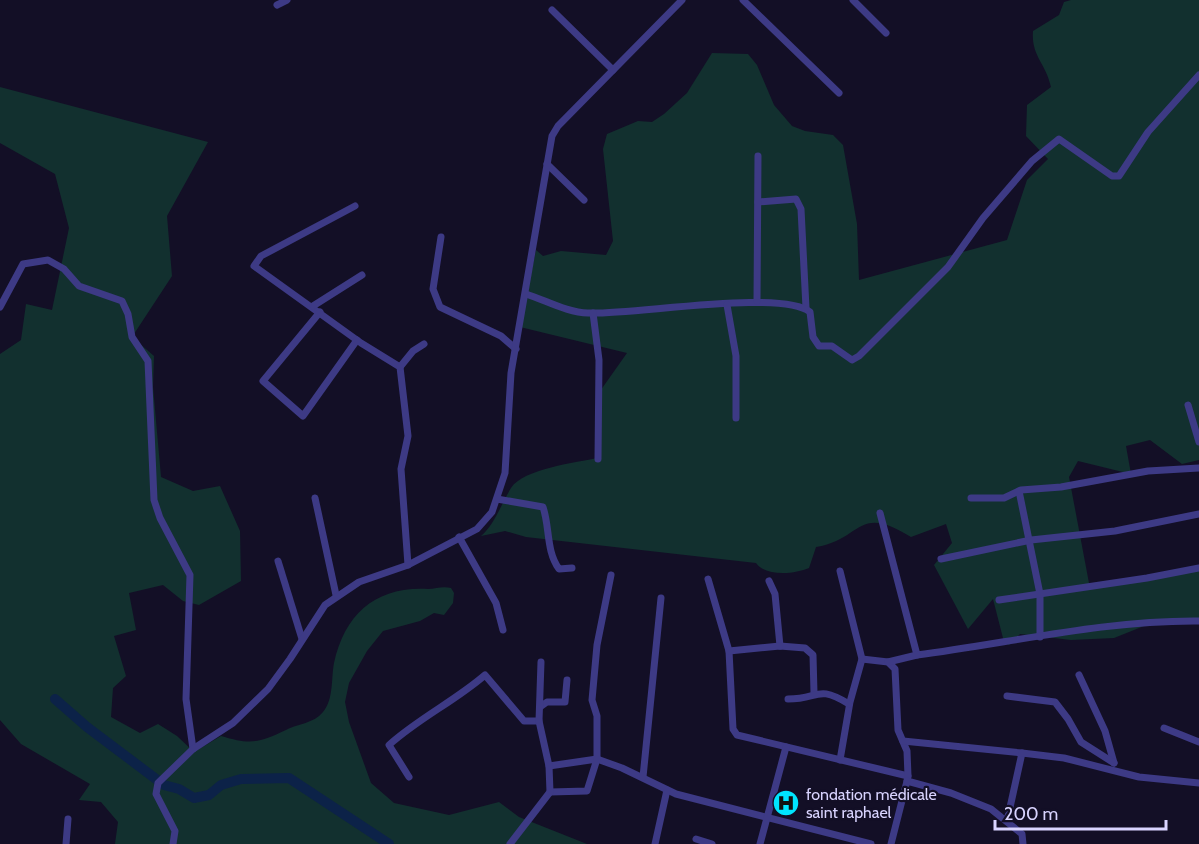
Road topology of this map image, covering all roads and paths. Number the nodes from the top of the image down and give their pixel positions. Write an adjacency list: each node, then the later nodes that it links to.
1 (287, 0): 5 (street)
2 (682, 0): 8 (street)
3 (743, 0): 10 (street)
4 (853, 0): 7 (street)
5 (277, 5)
6 (552, 10): 8 (street)
7 (886, 33)
8 (613, 70): 12 (street)
9 (1199, 75): 23 (street)
10 (839, 93)
11 (758, 156): 14 (street)
12 (547, 164): 13 (street); 18 (street)
13 (584, 200)
14 (758, 202): 19 (street); 23 (street)
15 (356, 206): 21 (street)
16 (441, 237): 28 (street)
17 (362, 275): 21 (street)
18 (526, 294): 25 (street); 28 (street)
19 (757, 301): 20 (street); 23 (street)
20 (727, 305): 25 (street); 31 (street)
21 (313, 306): 24 (street)
22 (0, 307): 78 (street)
23 (806, 308)
24 (320, 312): 26 (street); 26 (street)
25 (593, 313): 33 (street)
26 (357, 340): 29 (street)
27 (424, 344): 29 (street)
28 (516, 349): 38 (street)
29 (400, 367): 45 (street)
30 (1188, 405): 32 (street)
31 (736, 418)
32 (1199, 442)
33 (598, 459)
34 (1199, 468): 35 (street)
35 (1019, 492): 37 (street); 42 (street)
36 (315, 498): 53 (street)
37 (971, 498)
38 (497, 499): 41 (street); 46 (street)
39 (880, 513): 62 (street)
40 (1199, 514): 42 (street)
41 (459, 537): 45 (street); 57 (street)
42 (1027, 541): 43 (street); 52 (street)
43 (941, 558)
44 (278, 561): 59 (street)
45 (408, 565): 53 (street)
46 (572, 568)
47 (1199, 568): 52 (street)
48 (840, 571): 63 (street)
49 (611, 575): 80 (street)
50 (708, 579): 61 (street)
51 (769, 581): 60 (street)
52 (1040, 594): 55 (street); 58 (street)
53 (336, 595): 59 (street)
54 (661, 598): 86 (street)
55 (999, 600)
56 (1199, 621): 58 (street)
57 (503, 630)
58 (1040, 637): 62 (street)
59 (302, 639): 78 (street)
60 (780, 646): 61 (street); 68 (street)
61 (729, 651): 77 (street)
62 (917, 655): 65 (street)
63 (862, 659): 65 (street); 71 (street)
64 (541, 662): 72 (street)
65 (888, 662): 75 (street)
66 (1079, 675): 82 (street)
67 (567, 680): 72 (street)
68 (813, 693): 70 (street); 71 (street)
69 (1007, 696): 82 (street)
70 (788, 699)
71 (849, 704): 81 (street)
72 (540, 707): 73 (street)
73 (539, 721): 83 (street); 85 (street)
74 (1164, 728): 76 (street)
75 (903, 741): 79 (street); 87 (street)
76 (1199, 742)
77 (786, 747): 81 (street); 91 (street)
78 (193, 749): 96 (street)
79 (1022, 753): 84 (street); 93 (street)
80 (597, 759): 83 (street); 86 (street); 90 (street)
81 (840, 760): 87 (street)
82 (1114, 763): 84 (street)
83 (549, 766): 90 (street)
84 (1116, 771): 88 (street)
85 (409, 777)
86 (643, 777): 89 (street)
87 (908, 779): 93 (street); 102 (street)
88 (1199, 783)
89 (667, 790): 91 (street); 98 (street)
90 (550, 792): 97 (street)
91 (768, 818): 100 (street); 101 (street)
92 (68, 819): 95 (street)
93 (1006, 821): 103 (street)
94 (696, 839): 99 (street)
95 (66, 844)
96 (173, 844)
97 (510, 844)
98 (655, 844)
99 (712, 844)
100 (760, 844)
101 (871, 844)
102 (891, 844)
103 (1023, 844)

